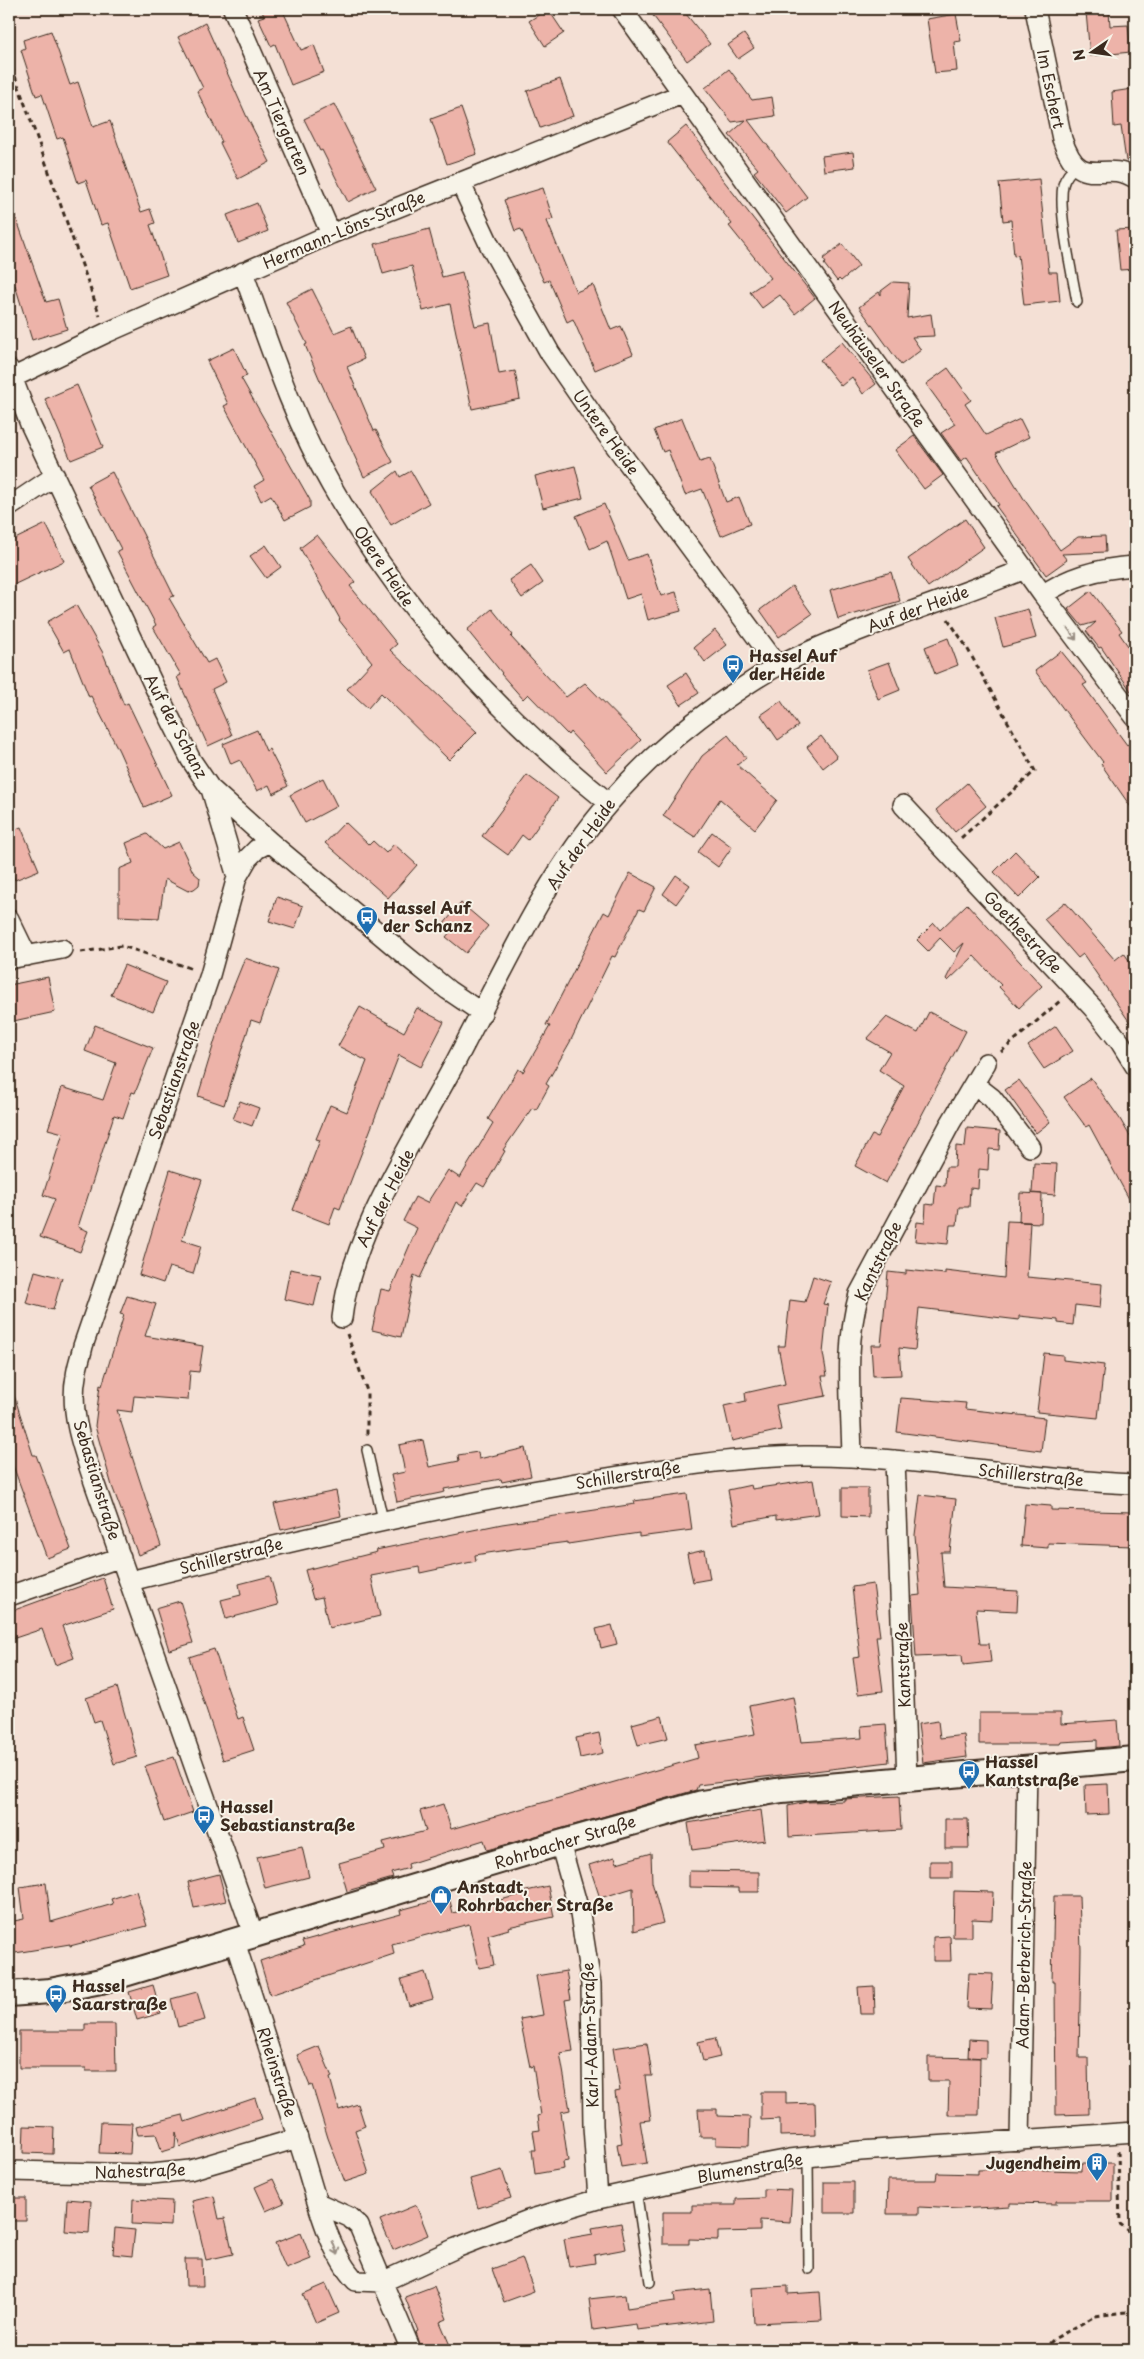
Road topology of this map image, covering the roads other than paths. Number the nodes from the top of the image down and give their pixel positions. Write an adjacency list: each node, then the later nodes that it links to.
1 (233, 9): 8 (street, Am Tiergarten)
2 (622, 9): 4 (street, Neuhäuseler Straße)
3 (1035, 9): 5 (street, Im Eschert)
4 (682, 94): 7 (street, Hermann-Löns-Straße); 15 (street, Neuhäuseler Straße)
5 (1076, 166): 6 (street); 10 (lane)
6 (1135, 178)
7 (460, 182): 8 (street, Hermann-Löns-Straße); 17 (street, Untere Heide)
8 (331, 234): 9 (street, Hermann-Löns-Straße)
9 (242, 272): 11 (street, Hermann-Löns-Straße); 20 (street, Obere Heide)
10 (1077, 302)
11 (10, 373): 12 (street, Auf der Schanz)
12 (55, 476): 13 (street); 19 (street, Auf der Schanz)
13 (9, 506)
14 (1135, 566): 16 (street)
15 (1025, 569): 16 (street, Neuhäuseler Straße); 17 (street, Auf der Heide)
16 (1043, 595): 18 (street, Neuhäuseler Straße, one-way to 18)
17 (778, 666): 20 (street, Auf der Heide)
18 (1135, 717)
19 (210, 788): 22 (street, Auf der Schanz); 23 (street)
20 (609, 803): 27 (street, Auf der Heide)
21 (903, 805): 29 (street, Goethestraße)
22 (270, 842): 23 (street, Sebastianstraße); 27 (street, Auf der Schanz)
23 (238, 877): 38 (street, Sebastianstraße)
24 (9, 919): 26 (street)
25 (62, 949): 26 (street)
26 (18, 957)
27 (482, 1012): 32 (street, Auf der Heide)
28 (986, 1063): 30 (street, Kantstraße)
29 (1135, 1066)
30 (974, 1084): 31 (street); 34 (street, Kantstraße)
31 (1030, 1147)
32 (342, 1318)
33 (367, 1450): 37 (lane)
34 (852, 1457): 35 (street, Schillerstraße); 37 (street, Schillerstraße)
35 (896, 1460): 36 (street, Schillerstraße); 43 (street, Kantstraße)
36 (1135, 1484)
37 (383, 1520): 39 (street, Schillerstraße)
38 (121, 1557): 39 (street, Sebastianstraße); 40 (street)
39 (130, 1581): 45 (street, Sebastianstraße)
40 (9, 1596)
41 (1135, 1759): 42 (street, Rohrbacher Straße)
42 (1027, 1768): 43 (street, Rohrbacher Straße); 49 (street, Adam-Berberich-Straße)
43 (907, 1779): 44 (street, Rohrbacher Straße)
44 (560, 1843): 45 (street, Rohrbacher Straße); 53 (street, Karl-Adam-Straße)
45 (245, 1939): 46 (street, Rohrbacher Straße); 48 (street, Rheinstraße)
46 (9, 1994)
47 (1126, 2133): 49 (street, Blumenstraße)
48 (298, 2138): 51 (street, Nahestraße); 54 (street, Rheinstraße)
49 (1020, 2141): 50 (street, Blumenstraße)
50 (808, 2157): 52 (street, Blumenstraße); 55 (lane)
51 (9, 2172)
52 (636, 2190): 53 (street, Blumenstraße); 57 (lane)
53 (598, 2199): 56 (street, Blumenstraße)
54 (318, 2202): 56 (street); 56 (street, Rheinstraße, one-way to 56)
55 (809, 2269)
56 (382, 2282): 58 (street)
57 (650, 2282)
58 (411, 2350)

